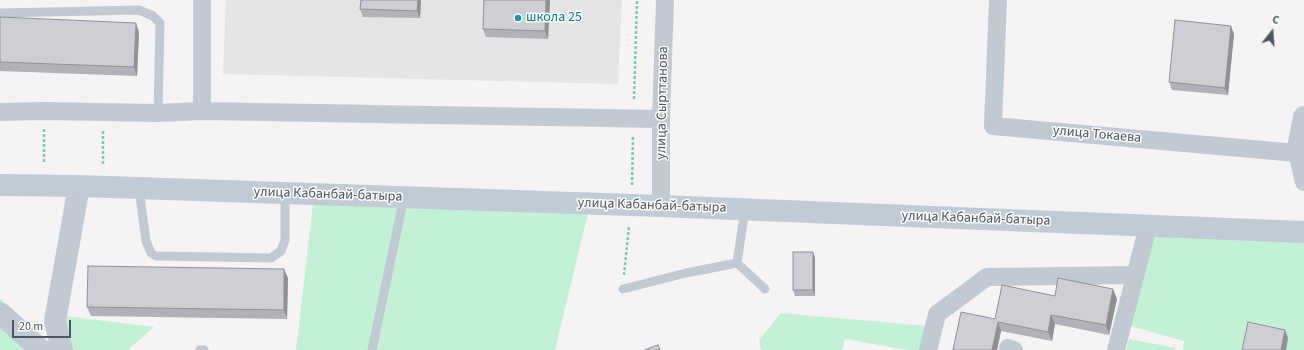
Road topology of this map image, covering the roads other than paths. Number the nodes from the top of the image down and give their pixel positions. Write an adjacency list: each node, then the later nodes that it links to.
1 (202, 0): 5 (street)
2 (665, 0): 9 (street, улица Сырттанова)
3 (998, 0): 10 (street, улица Токаева)
4 (0, 13): 7 (lane)
5 (202, 111): 7 (street); 9 (street)
6 (0, 112): 7 (street)
7 (158, 113)
8 (1304, 117): 10 (street)
9 (662, 119): 17 (street, улица Сырттанова)
10 (1297, 153): 11 (street)
11 (1304, 182)
12 (0, 185): 13 (main road, улица Кабанбай-батыра)
13 (79, 186): 14 (main road, улица Кабанбай-батыра); 27 (street)
14 (139, 188): 15 (main road, улица Кабанбай-батыра); 15 (lane)
15 (285, 193): 16 (main road, улица Кабанбай-батыра)
16 (404, 197): 17 (main road, улица Кабанбай-батыра); 30 (lane)
17 (661, 206): 18 (main road, улица Кабанбай-батыра)
18 (745, 209): 19 (main road, улица Кабанбай-батыра); 21 (lane)
19 (1148, 226): 20 (main road, улица Кабанбай-батыра); 22 (street)
20 (1304, 232)
21 (737, 263): 23 (lane); 24 (lane)
22 (1135, 275): 31 (street); 32 (street)
23 (623, 289)
24 (765, 289)
25 (0, 313): 26 (street)
26 (41, 350)
27 (62, 350)
28 (200, 350): 29 (lane)
29 (204, 350)
30 (372, 350)
31 (928, 350)
32 (1116, 350)

